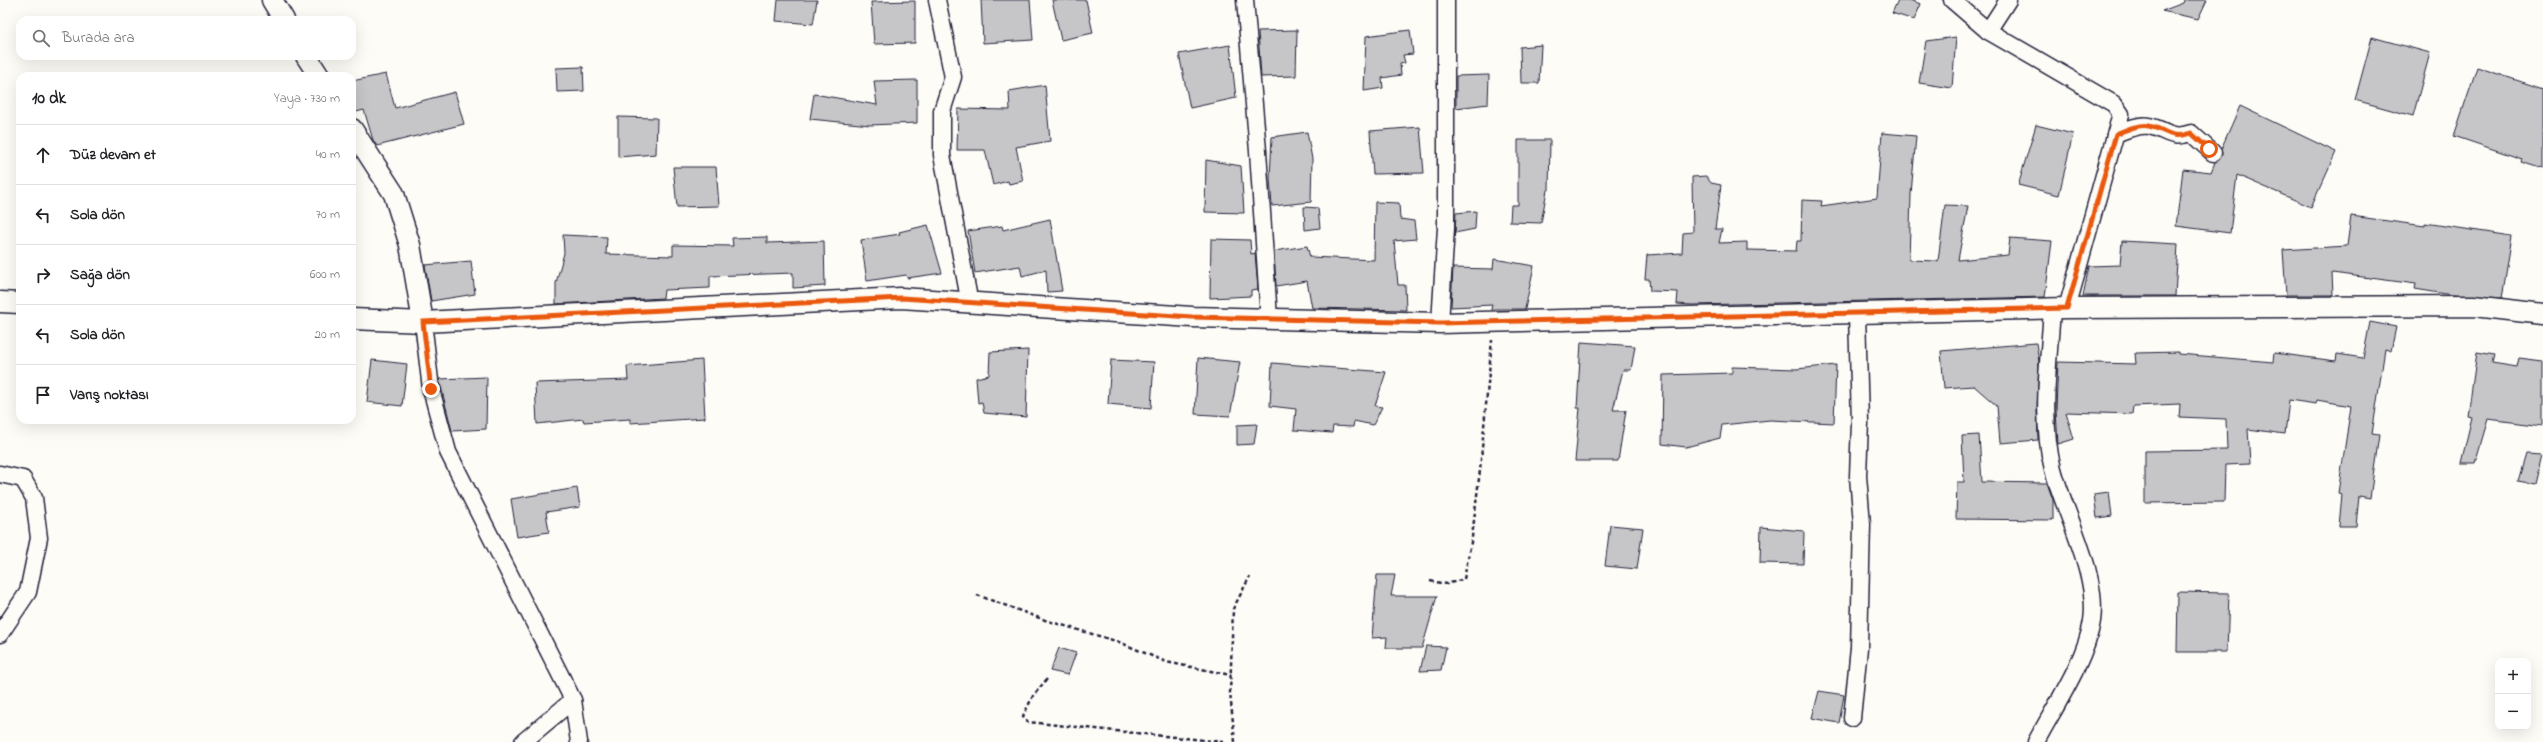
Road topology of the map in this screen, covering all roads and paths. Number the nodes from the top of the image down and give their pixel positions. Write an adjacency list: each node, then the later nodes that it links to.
1 (272, 0): 7 (street)
2 (937, 0): 16 (street)
3 (1245, 0): 21 (street)
4 (1446, 0): 24 (street)
5 (1952, 0): 8 (street)
6 (2008, 0): 8 (street)
7 (282, 16)
8 (1988, 31): 12 (street)
9 (309, 60): 10 (street)
10 (316, 72)
11 (356, 134): 22 (street)
12 (2116, 134): 13 (street); 17 (street)
13 (2213, 153)
14 (0, 302): 15 (street)
15 (16, 303)
16 (970, 304): 21 (street); 22 (street)
17 (2060, 309): 18 (street); 19 (street); 38 (street)
18 (1857, 313): 23 (street); 33 (street)
19 (2543, 314)
20 (356, 319): 22 (street)
21 (1269, 319): 24 (street)
22 (423, 322): 32 (street)
23 (1495, 322): 24 (street); 27 (path)
24 (1440, 323)
25 (0, 474): 29 (street)
26 (1250, 576): 30 (path)
27 (1430, 581)
28 (977, 595): 30 (path)
29 (0, 634)
30 (1230, 675): 37 (path)
31 (1047, 679): 36 (path)
32 (573, 700): 34 (street); 35 (street)
33 (1852, 718)
34 (523, 742)
35 (579, 742)
36 (1223, 742)
37 (1235, 742)
38 (2036, 742)

